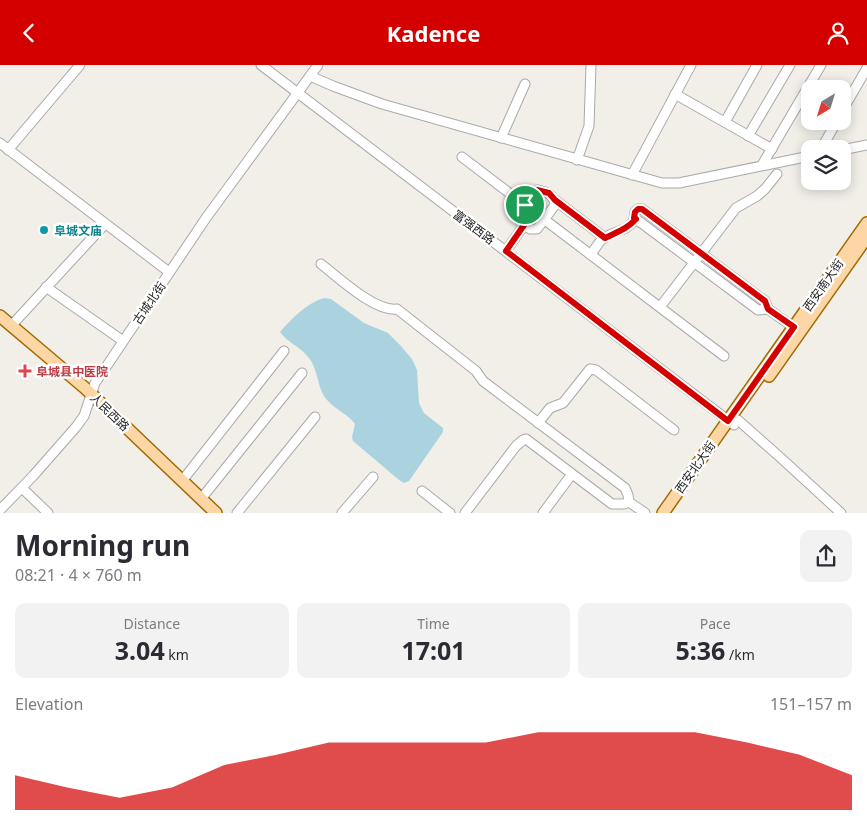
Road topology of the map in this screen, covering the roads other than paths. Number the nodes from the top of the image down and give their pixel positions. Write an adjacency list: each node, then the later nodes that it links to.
1 (80, 65): 22 (street)
2 (261, 65): 12 (street, 富强西路)
3 (318, 65): 10 (street, 古城北街)
4 (591, 65): 25 (street)
5 (691, 65): 13 (street)
6 (757, 65): 15 (street)
7 (790, 65): 16 (street)
8 (821, 65): 21 (street)
9 (867, 68): 14 (street)
10 (310, 76): 12 (street, 古城北街); 17 (street)
11 (525, 83): 17 (street)
12 (298, 93): 38 (street, 富强西路); 43 (street, 古城北街)
13 (676, 94): 15 (street); 28 (street)
14 (851, 96)
15 (725, 122): 16 (street)
16 (748, 136): 21 (street)
17 (501, 138): 25 (street)
18 (0, 143): 22 (street)
19 (867, 145): 20 (street)
20 (851, 148)
21 (772, 149): 26 (street)
22 (8, 150): 34 (street)
23 (462, 157): 30 (street)
24 (801, 158): 26 (street)
25 (577, 160): 28 (street)
26 (762, 165): 28 (street)
27 (777, 173): 39 (street)
28 (632, 175)
29 (555, 200): 30 (street); 31 (street); 37 (street)
30 (525, 205): 35 (street)
31 (545, 219): 35 (street); 40 (street)
32 (636, 219): 37 (street); 39 (street); 41 (street)
33 (867, 223): 49 (main road, 西安南大街)
34 (105, 224): 43 (street); 44 (street)
35 (524, 225): 38 (street)
36 (867, 237): 56 (main road, 西安南大街)
37 (605, 238): 40 (street)
38 (506, 251): 56 (street, 富强西路)
39 (701, 253): 41 (street); 46 (street)
40 (591, 255): 45 (street)
41 (694, 263): 45 (street); 46 (street)
42 (321, 264): 57 (street)
43 (169, 272): 50 (street, 古城北街)
44 (46, 287): 48 (street); 50 (street)
45 (660, 307): 52 (street)
46 (768, 309): 49 (street)
47 (0, 316): 48 (main road, 人民西路)
48 (12, 326): 54 (main road, 人民西路)
49 (794, 327): 56 (main road, 西安南大街)
50 (123, 341): 54 (street, 古城北街)
51 (284, 351): 61 (street)
52 (724, 356)
53 (302, 373): 64 (street)
54 (92, 395): 61 (main road, 人民西路); 62 (street, 古城北街)
55 (315, 417): 69 (street)
56 (733, 422): 75 (main road, 西安北大街); 76 (main road, 西安北大街); 77 (street, 富强西路)
57 (538, 423): 58 (street); 65 (street)
58 (674, 430)
59 (572, 474): 65 (street); 72 (street); 73 (street)
60 (373, 477): 70 (street)
61 (182, 481): 64 (main road, 人民西路)
62 (22, 488): 66 (street, 古城北街); 67 (street)
63 (422, 491): 71 (street)
64 (201, 499): 68 (main road, 人民西路)
65 (629, 502): 74 (street)
66 (0, 510)
67 (48, 513)
68 (216, 513)
69 (238, 513)
70 (342, 513)
71 (450, 513)
72 (465, 513)
73 (542, 513)
74 (644, 513)
75 (663, 513)
76 (672, 513)
77 (841, 513)

